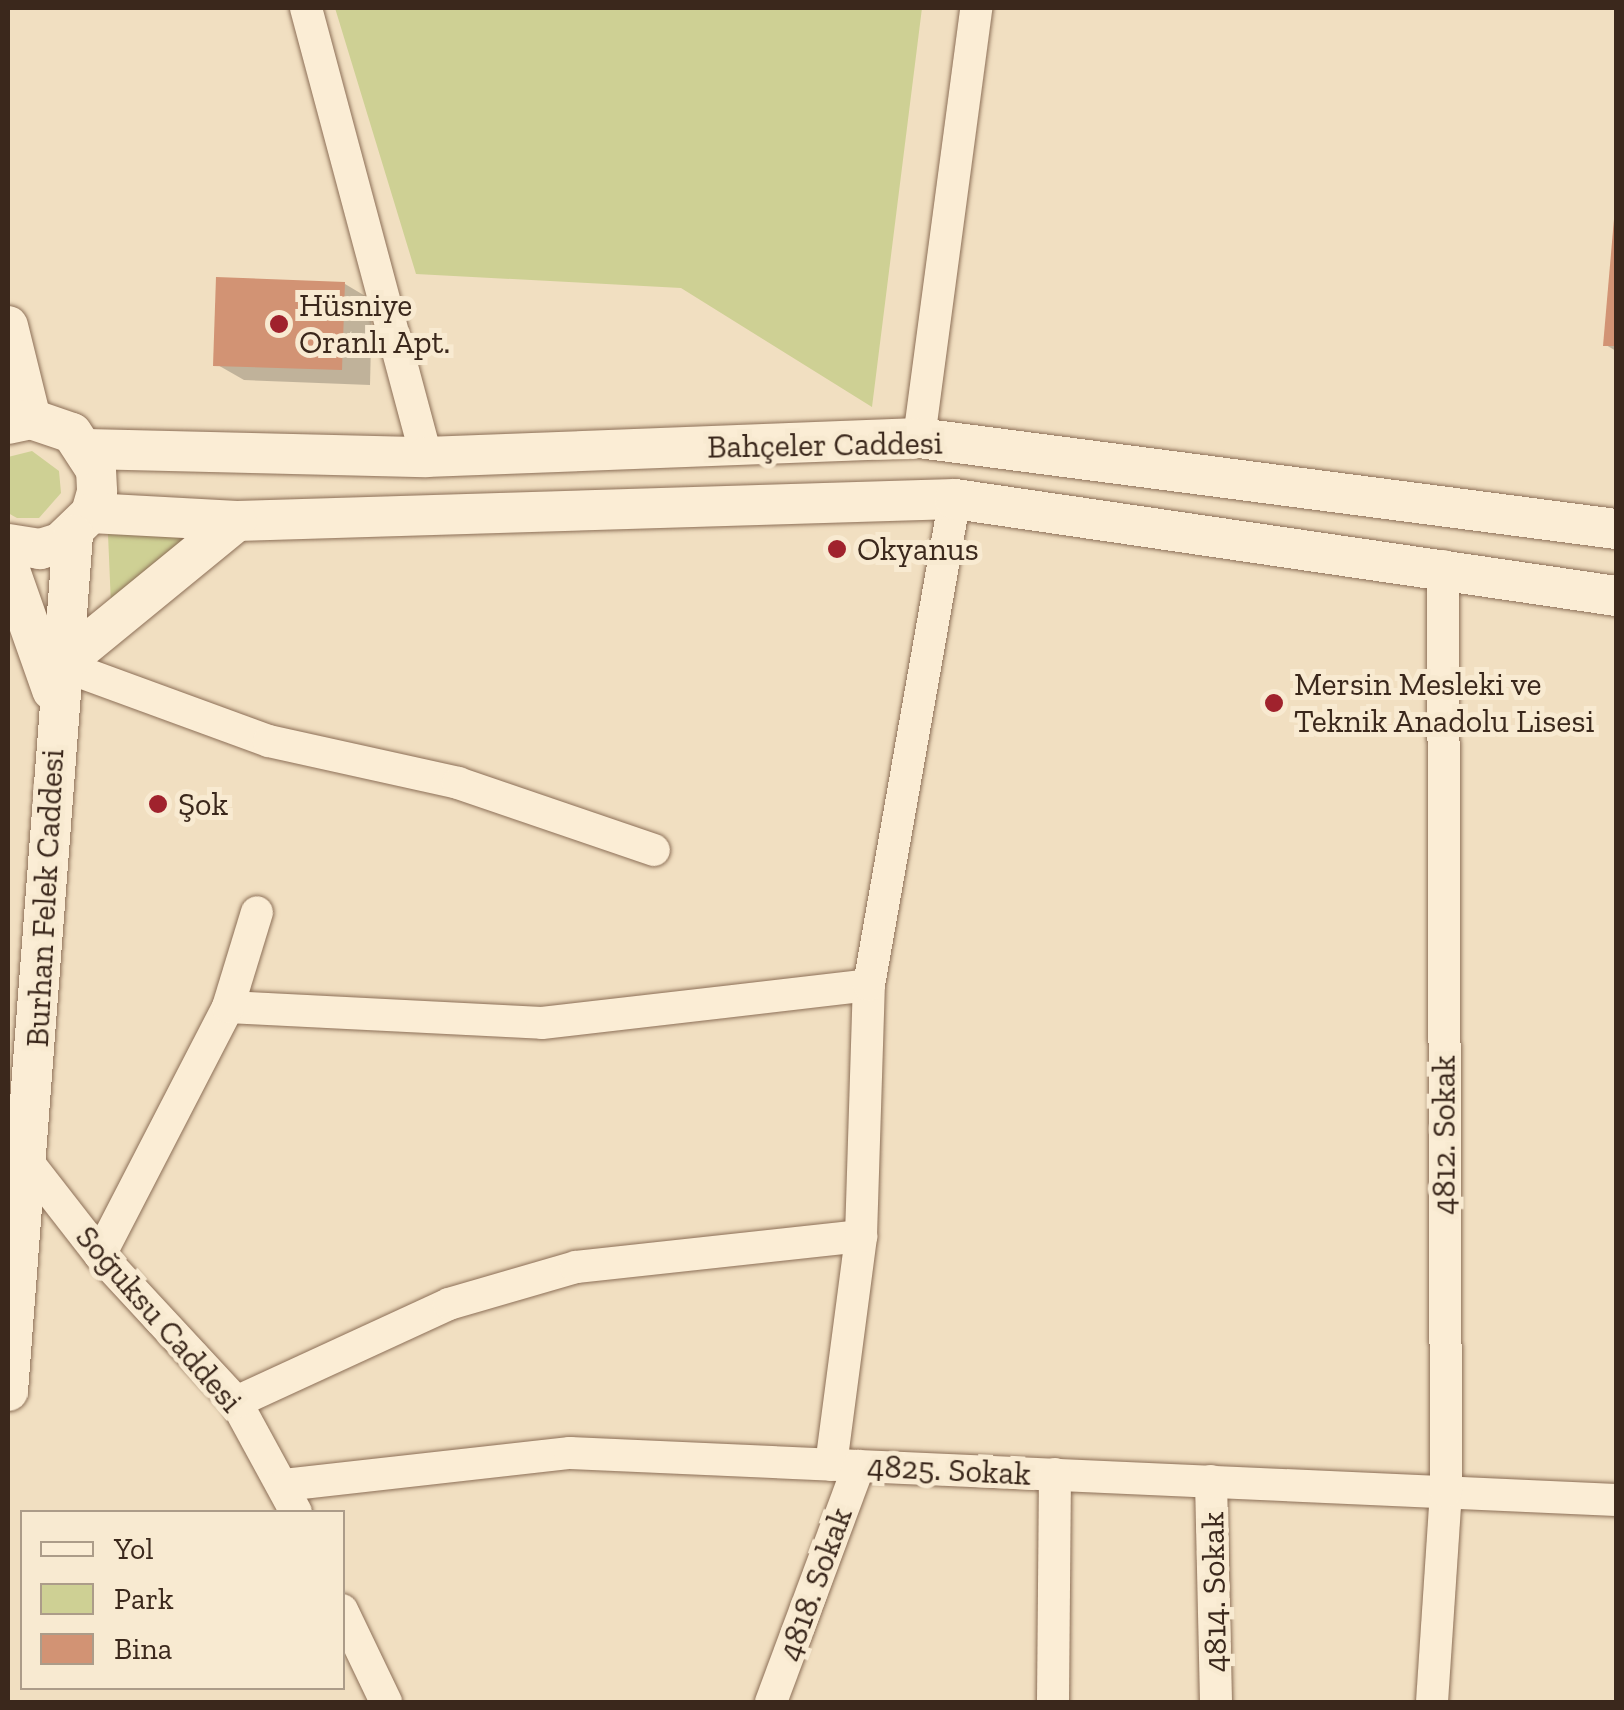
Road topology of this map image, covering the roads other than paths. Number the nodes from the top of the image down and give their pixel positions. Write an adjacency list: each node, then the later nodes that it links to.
1 (306, 8): 7 (street)
2 (976, 8): 5 (street)
3 (8, 326): 4 (street)
4 (14, 422): 6 (street)
5 (919, 438): 7 (street, Bahçeler Caddesi); 11 (street, Bahçeler Caddesi)
6 (87, 449): 7 (street, Bahçeler Caddesi); 10 (street, Burhan Felek Caddesi)
7 (426, 457)
8 (955, 498): 9 (street, Bahçeler Caddesi); 14 (street, Bahçeler Caddesi); 19 (street, 4818. Sokak)
9 (237, 521): 10 (street, Bahçeler Caddesi); 16 (street)
10 (82, 524): 12 (street, Bahçeler Caddesi); 16 (street, Burhan Felek Caddesi)
11 (1616, 529)
12 (8, 544)
13 (8, 565): 16 (street)
14 (1442, 566): 15 (street, Bahçeler Caddesi); 29 (street, 4812. Sokak)
15 (1616, 596)
16 (59, 684): 17 (street); 21 (street, Burhan Felek Caddesi)
17 (654, 850)
18 (257, 912): 20 (street)
19 (869, 985): 20 (street); 22 (street, 4818. Sokak)
20 (228, 1008): 23 (street)
21 (19, 1149): 23 (street, Soğuksu Caddesi); 24 (street, Burhan Felek Caddesi)
22 (861, 1236): 25 (street); 26 (street, 4818. Sokak)
23 (100, 1255): 25 (street, Soğuksu Caddesi)
24 (8, 1392)
25 (236, 1402): 30 (street, Soğuksu Caddesi)
26 (845, 1465): 27 (street, 4825. Sokak); 30 (street, 4825. Sokak); 34 (street, 4818. Sokak)
27 (1055, 1474): 28 (street, 4825. Sokak); 35 (street)
28 (1212, 1481): 29 (street, 4825. Sokak); 36 (street, 4814. Sokak)
29 (1446, 1492): 31 (street, 4825. Sokak); 37 (street, 4812. Sokak)
30 (290, 1499)
31 (1616, 1500)
32 (345, 1616): 33 (street)
33 (386, 1702)
34 (771, 1702)
35 (1054, 1702)
36 (1216, 1702)
37 (1432, 1702)

